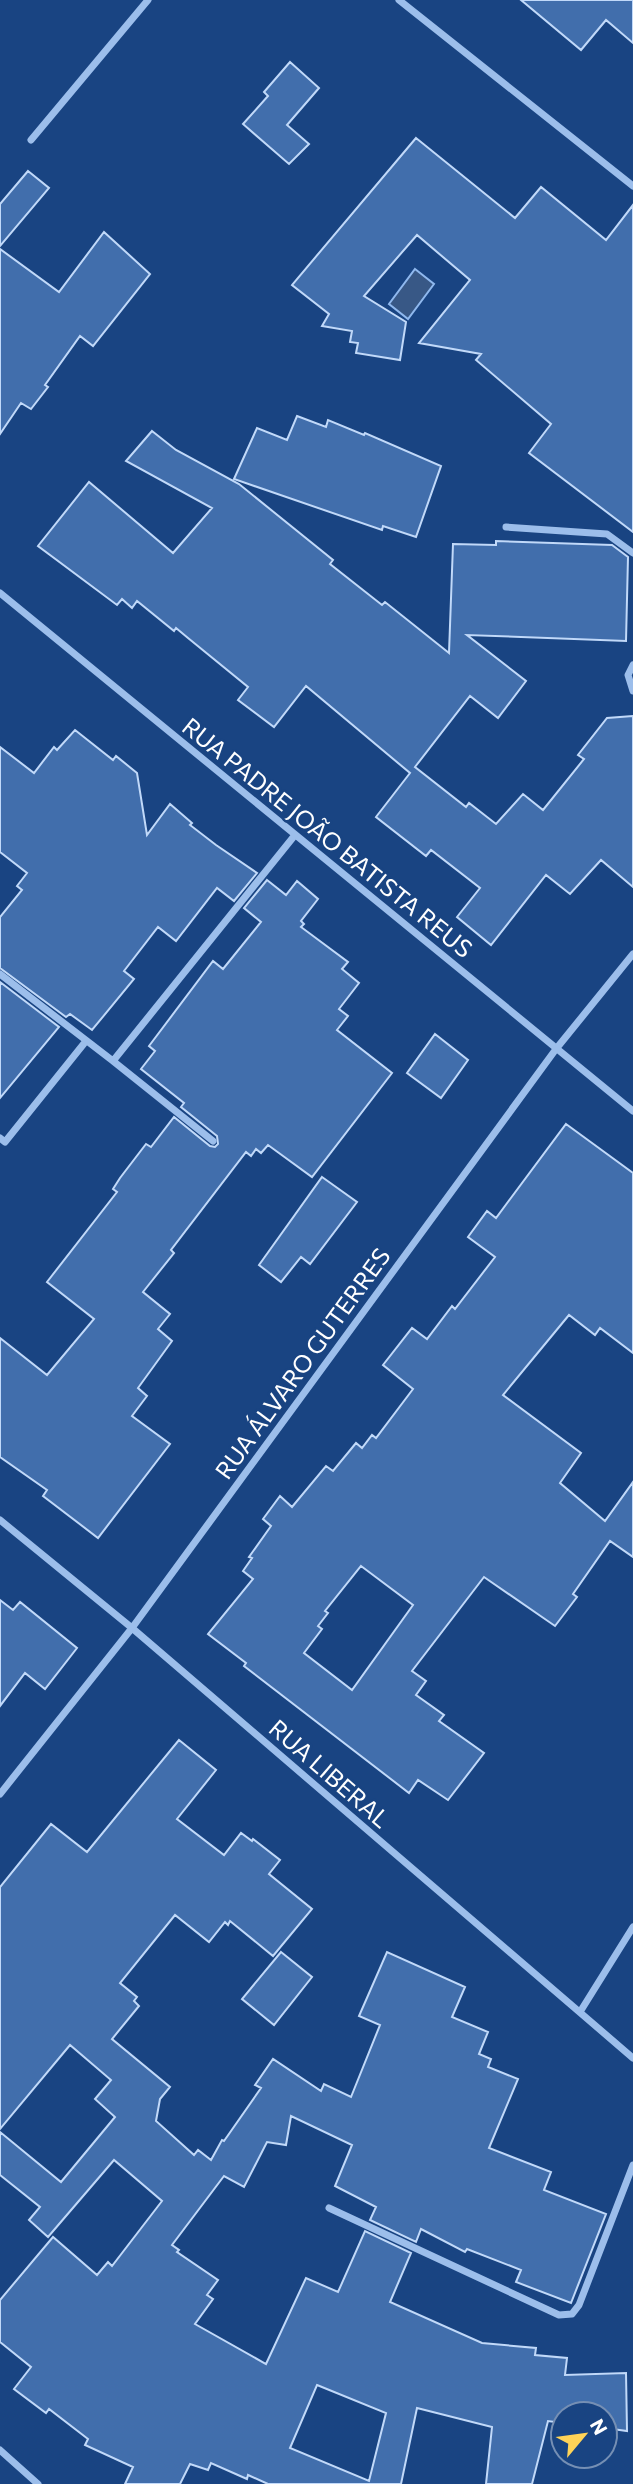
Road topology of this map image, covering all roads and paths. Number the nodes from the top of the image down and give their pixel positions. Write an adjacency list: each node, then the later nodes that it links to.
1 (148, 0): 3 (street)
2 (399, 0): 4 (street)
3 (31, 140)
4 (633, 186)
5 (506, 527): 6 (street)
6 (633, 553)
7 (0, 593): 10 (street, RUA PADRE JOÃO BATISTA REUS)
8 (633, 665): 9 (street)
9 (633, 691)
10 (295, 835): 14 (street, RUA PADRE JOÃO BATISTA REUS); 15 (street)
11 (633, 954): 14 (street, RUA ÁLVARO GUTERRES)
12 (0, 974): 13 (street)
13 (86, 1041): 15 (street); 17 (street)
14 (556, 1049): 16 (street, RUA PADRE JOÃO BATISTA REUS); 20 (street, RUA ÁLVARO GUTERRES)
15 (113, 1061): 18 (street)
16 (633, 1111)
17 (0, 1138)
18 (213, 1141)
19 (0, 1520): 20 (street, RUA LIBERAL)
20 (132, 1628): 21 (street, RUA ÁLVARO GUTERRES); 23 (street, RUA LIBERAL)
21 (0, 1794)
22 (633, 1927): 23 (street)
23 (580, 2012): 24 (street, RUA LIBERAL)
24 (633, 2058)
25 (633, 2165): 26 (street)
26 (329, 2208)
27 (0, 2450): 28 (street)
28 (38, 2484)

